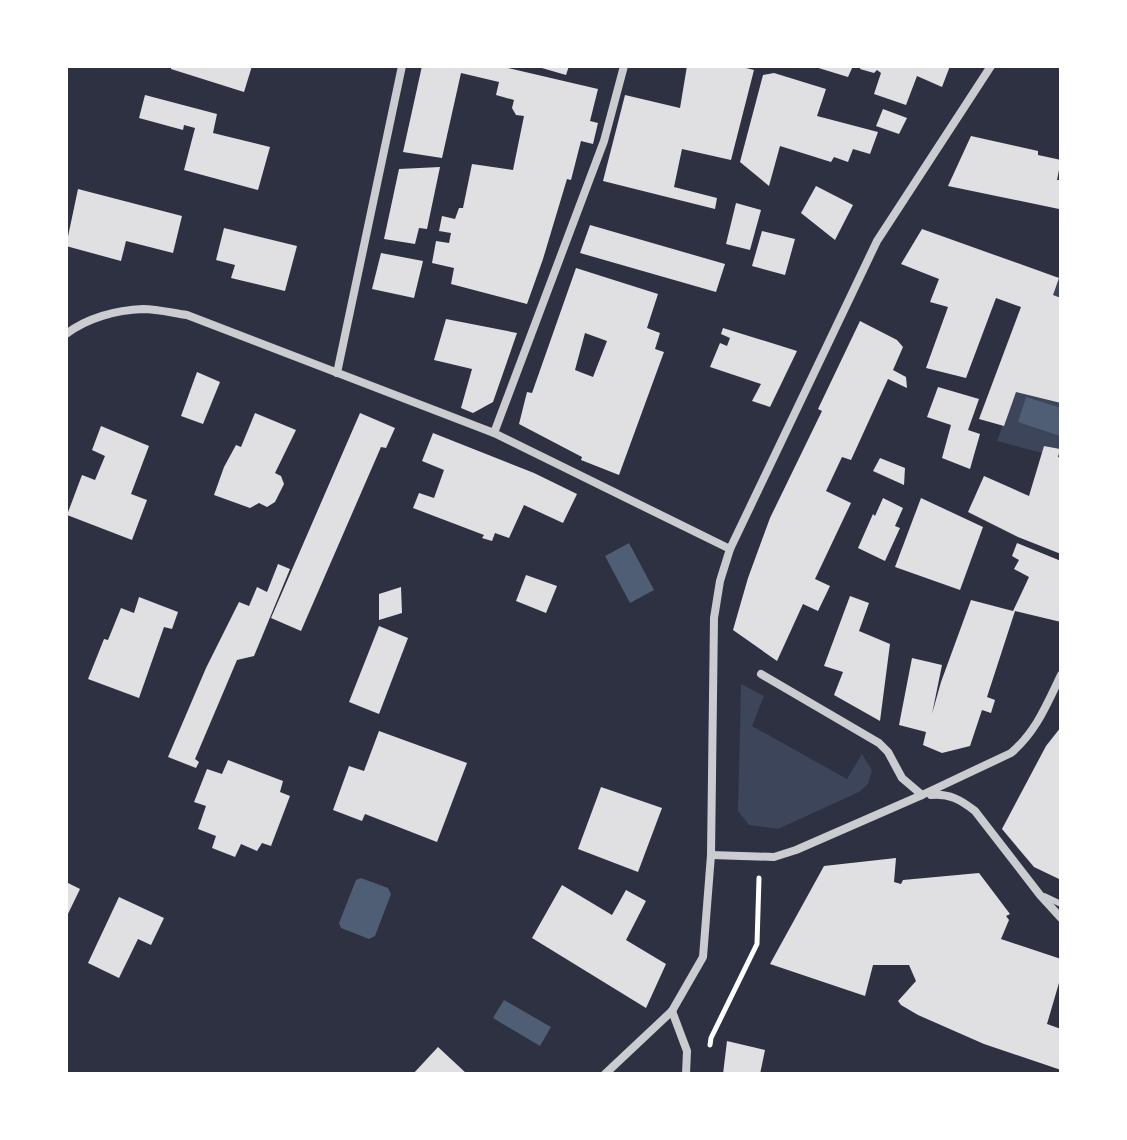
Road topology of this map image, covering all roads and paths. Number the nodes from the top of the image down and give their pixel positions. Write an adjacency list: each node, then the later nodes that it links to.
1 (402, 66): 5 (street)
2 (624, 66): 6 (street)
3 (991, 66): 7 (street)
4 (66, 334): 5 (street)
5 (337, 373): 6 (street)
6 (494, 433): 7 (street)
7 (730, 549): 11 (street)
8 (761, 674): 10 (street)
9 (1061, 675): 10 (street)
10 (922, 795): 12 (street); 13 (street)
11 (711, 855): 12 (street); 16 (street)
12 (757, 856): 17 (path)
13 (1040, 895): 14 (lane); 15 (street)
14 (1061, 904)
15 (1061, 918)
16 (672, 1011): 18 (street); 19 (street)
17 (710, 1050)
18 (605, 1074)
19 (686, 1074)

